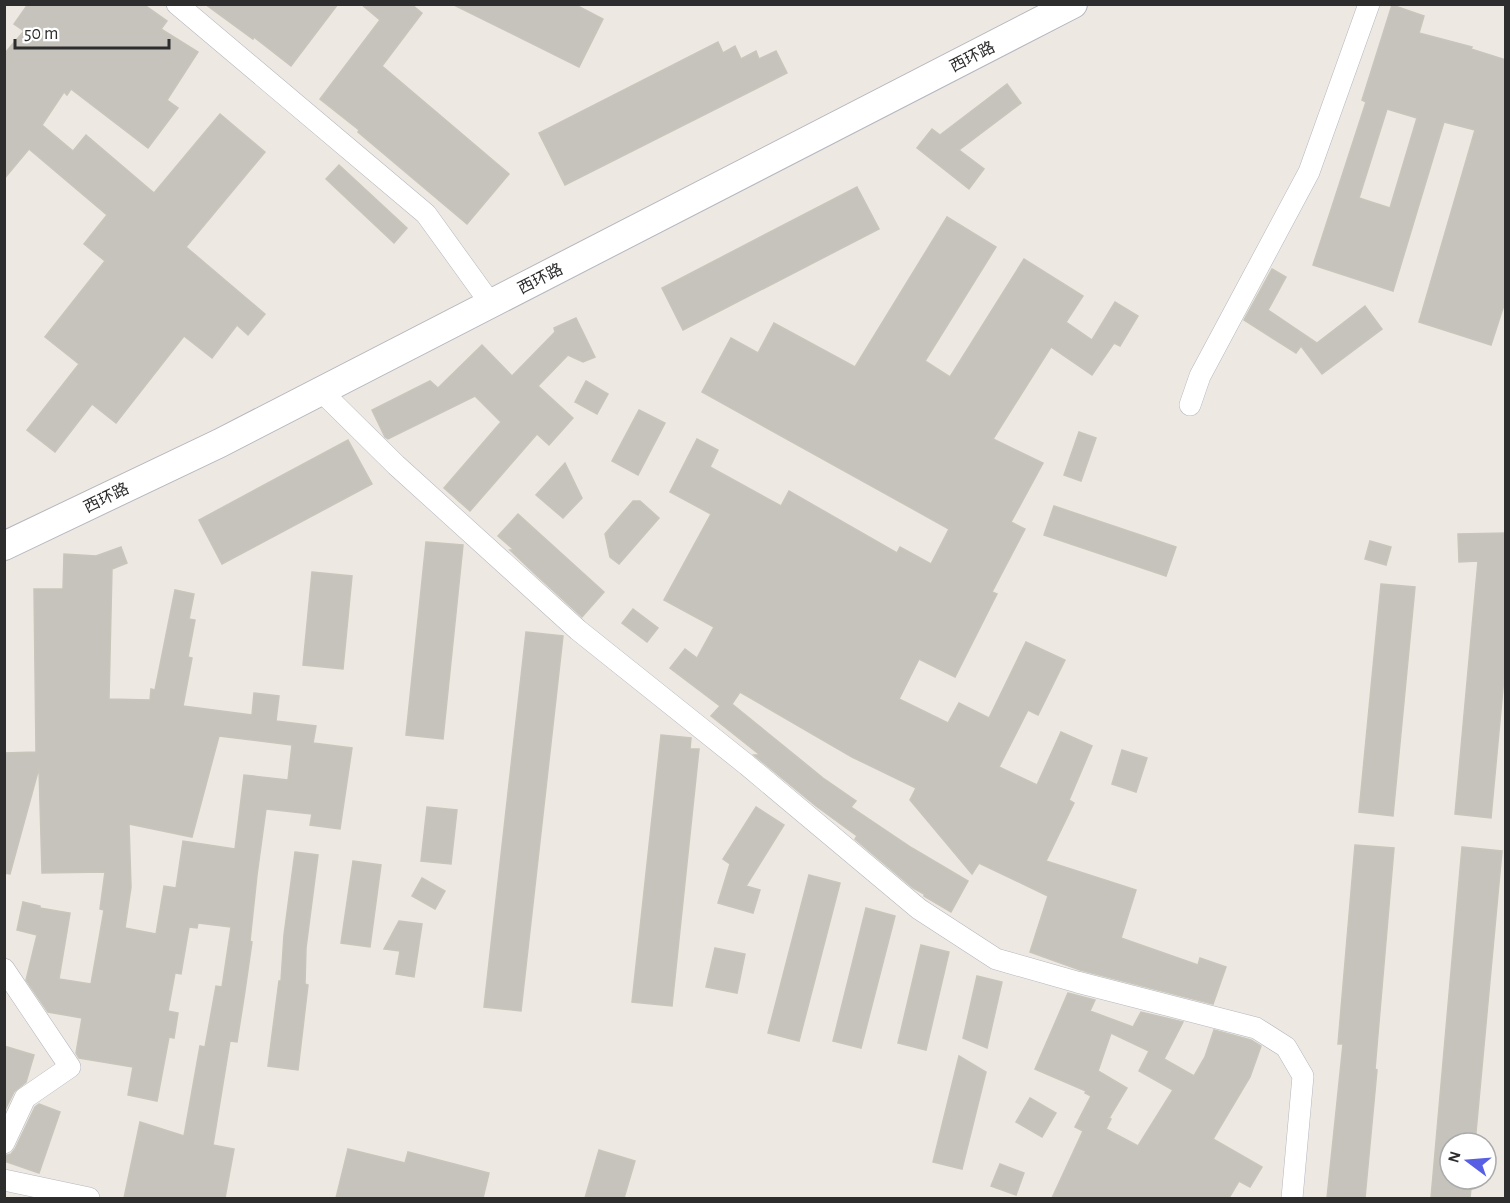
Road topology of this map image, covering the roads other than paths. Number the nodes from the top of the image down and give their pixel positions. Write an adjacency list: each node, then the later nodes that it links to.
1 (177, 4): 4 (street)
2 (1073, 4): 4 (street, 西环路)
3 (1369, 4): 6 (street)
4 (490, 304): 5 (street, 西环路)
5 (321, 391): 7 (street, 西环路); 12 (street)
6 (1190, 405)
7 (4, 546)
8 (4, 969): 9 (street)
9 (4, 1143)
10 (4, 1180): 11 (street)
11 (89, 1198)
12 (1292, 1198)

